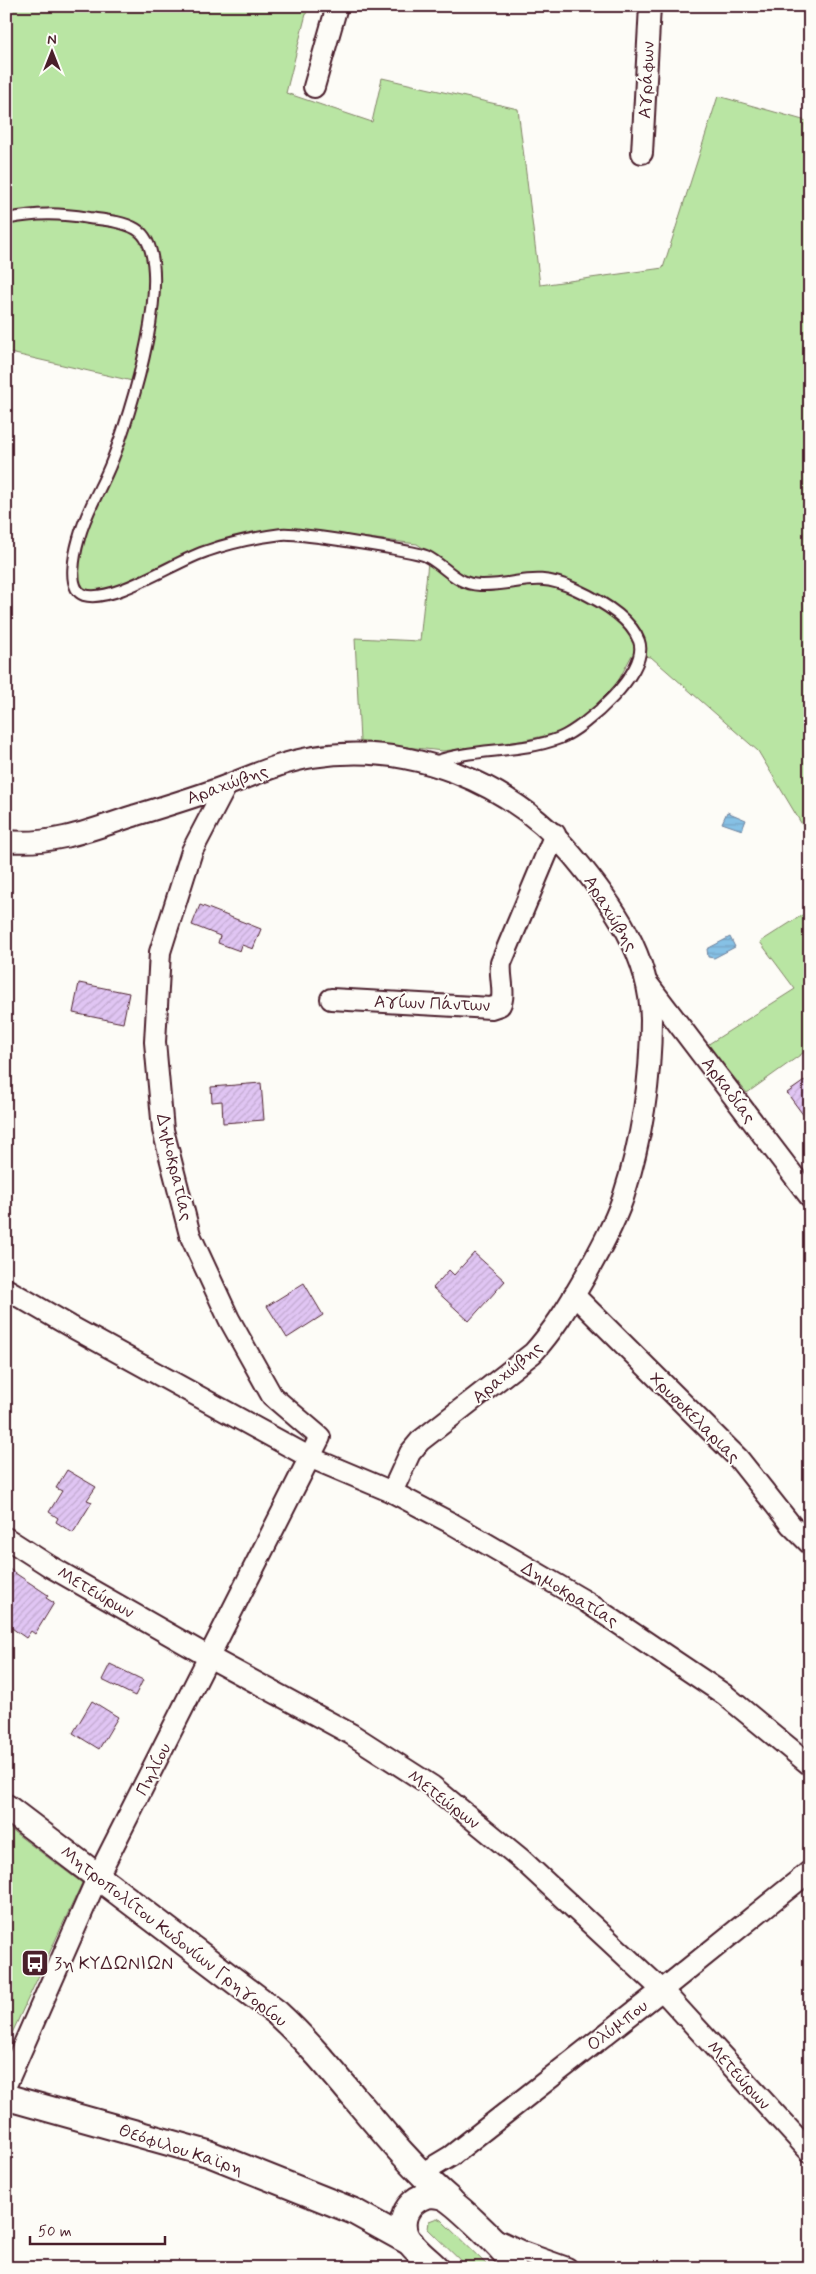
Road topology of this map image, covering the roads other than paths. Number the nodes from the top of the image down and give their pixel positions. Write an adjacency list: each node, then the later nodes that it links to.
1 (336, 6): 3 (street)
2 (650, 6): 4 (street, Αγράφων)
3 (314, 87)
4 (642, 153)
5 (6, 219): 6 (lane)
6 (431, 763): 7 (street, Αραχώβης); 8 (street, Αραχώβης)
7 (226, 786): 9 (street, Αραχώβης); 15 (street, Δημοκρατίας)
8 (555, 834): 10 (street, Αραχώβης); 11 (street, Αγίων Πάντων)
9 (6, 842)
10 (648, 984): 12 (street, Αρκαδίας); 14 (street, Αραχώβης)
11 (331, 999)
12 (810, 1197)
13 (6, 1289): 15 (street, Δημοκρατίας)
14 (574, 1296): 16 (street, Αραχώβης); 18 (street, Χρυσοκελαριας)
15 (309, 1457): 16 (street, Δημοκρατίας); 19 (street, Πηλίου)
16 (392, 1492): 20 (street, Δημοκρατίας)
17 (6, 1538): 19 (street, Μετεώρων)
18 (810, 1544)
19 (210, 1657): 23 (street, Πηλίου); 24 (street, Μετεώρων)
20 (810, 1765)
21 (6, 1807): 23 (street, Μητροπολίτου Κυδονίων Γρηγορίου)
22 (810, 1871): 24 (street, Ολύμπου)
23 (98, 1876): 25 (street, Πηλίου); 28 (street, Μητροπολίτου Κυδονίων Γρηγορίου)
24 (662, 1990): 27 (street, Μετεώρων); 28 (street, Ολύμπου)
25 (6, 2085)
26 (6, 2097): 31 (street, Θεόφιλου Καϊρη)
27 (810, 2152)
28 (416, 2169): 29 (street, Μητροπολίτου Κυδονίων Γρηγορίου); 30 (street)
29 (450, 2200): 30 (street, Θεόφιλου Καϊρη); 32 (street, Μητροπολίτου Κυδονίων Γρηγορίου)
30 (412, 2204): 31 (street, Θεόφιλου Καϊρη); 33 (street)
31 (353, 2211): 33 (street, Θεόφιλου Καϊρη)
32 (485, 2234): 35 (street, Μητροπολίτου Κυδονίων Γρηγορίου); 36 (street)
33 (411, 2243): 34 (street)
34 (436, 2268)
35 (513, 2268)
36 (567, 2268)

